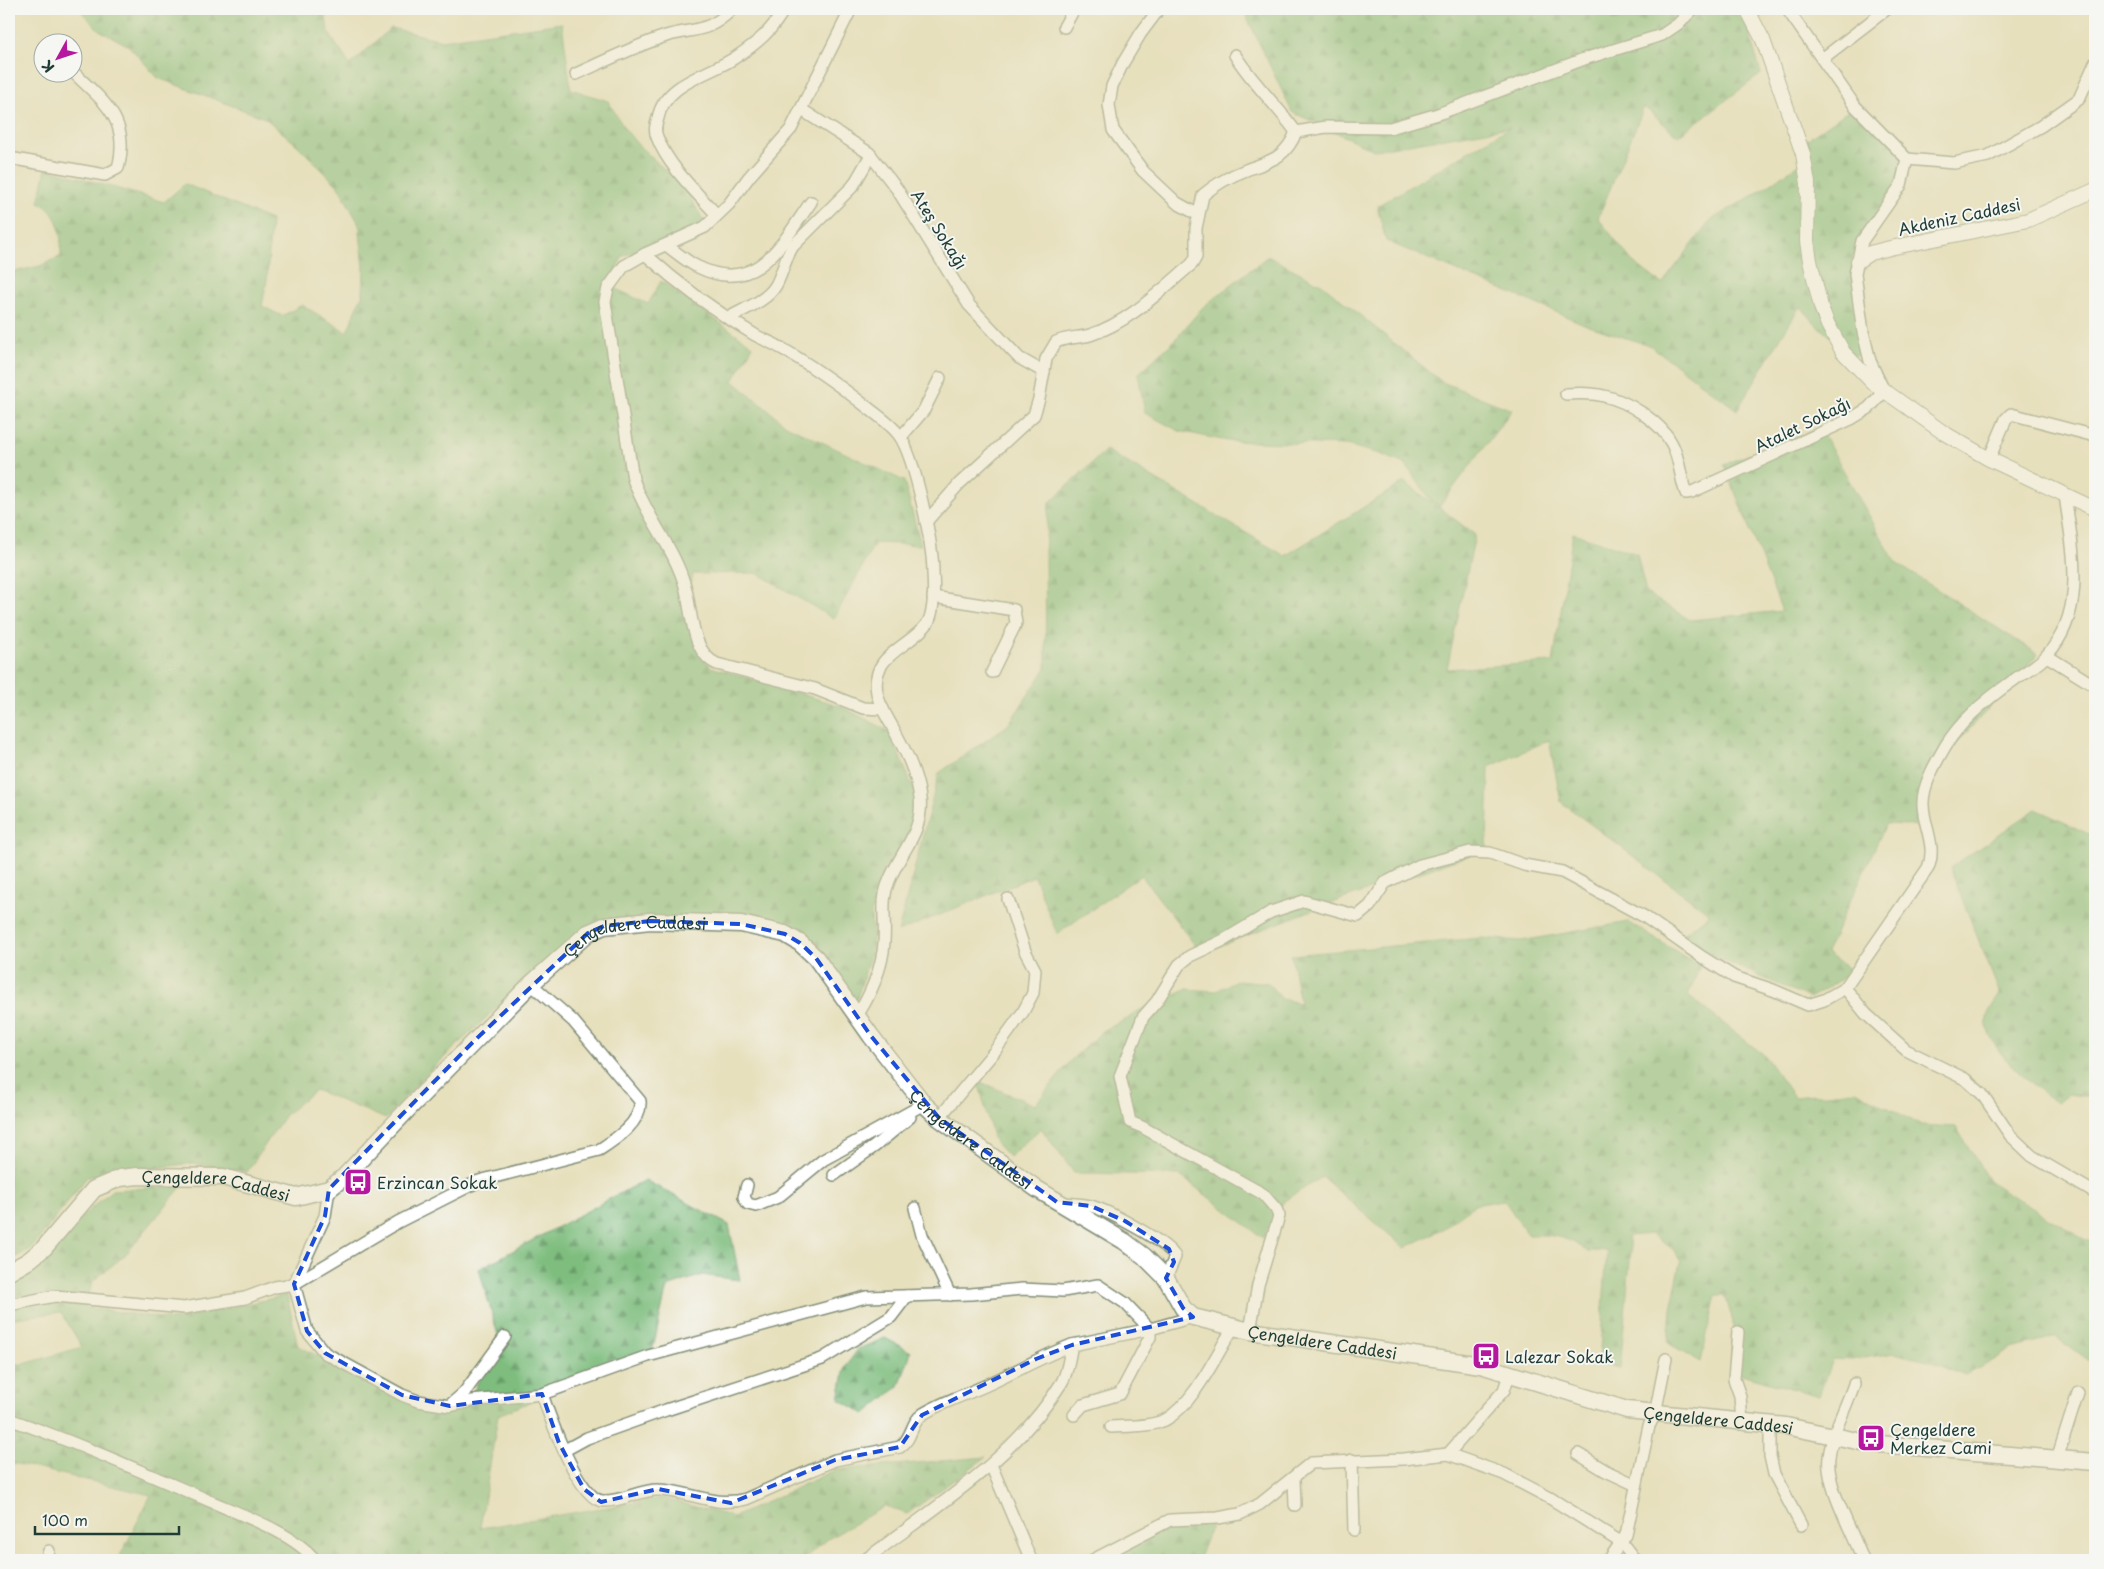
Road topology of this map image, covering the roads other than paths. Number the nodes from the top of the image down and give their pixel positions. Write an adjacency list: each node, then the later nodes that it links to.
1 (732, 9): 14 (street)
2 (784, 9): 24 (street)
3 (851, 9): 16 (street)
4 (1074, 9): 10 (street)
5 (1159, 9): 23 (street)
6 (1693, 9): 17 (street)
7 (1747, 9): 31 (street)
8 (1888, 9): 12 (street)
9 (1793, 10): 12 (street)
10 (1064, 27)
11 (1235, 55): 17 (street)
12 (1822, 59): 20 (street)
13 (2095, 63): 20 (street)
14 (576, 74)
15 (82, 81): 19 (street)
16 (802, 110): 18 (street, Ateş Sokağı); 24 (street)
17 (1296, 132): 23 (street)
18 (871, 155): 28 (street); 29 (street, Ateş Sokağı)
19 (9, 158)
20 (1907, 159): 27 (street)
21 (2095, 190): 27 (street, Akdeniz Caddesi)
22 (811, 202): 25 (street)
23 (1197, 214): 29 (street)
24 (717, 215): 25 (street)
25 (666, 245): 26 (street)
26 (645, 254): 28 (street); 43 (street)
27 (1858, 262): 31 (street)
28 (728, 318): 34 (street)
29 (1044, 372): 38 (street)
30 (940, 378): 34 (street)
31 (1884, 391): 32 (street, Atalet Sokağı); 35 (street)
32 (1566, 394)
33 (2095, 436): 35 (street)
34 (900, 437): 38 (street)
35 (1989, 460): 36 (street)
36 (2065, 494): 37 (street); 40 (street)
37 (2095, 509)
38 (926, 522): 39 (street)
39 (933, 597): 41 (street); 43 (street)
40 (2047, 656): 42 (street); 46 (street)
41 (992, 672)
42 (2095, 686)
43 (883, 709): 47 (street)
44 (1008, 899): 49 (street)
45 (532, 984): 47 (main road, Çengeldere Caddesi); 52 (main road, Çengeldere Caddesi); 58 (street)
46 (1845, 988): 53 (street); 65 (street)
47 (856, 1017): 48 (main road, Çengeldere Caddesi)
48 (924, 1104): 49 (main road, Çengeldere Caddesi); 50 (street); 51 (street)
49 (939, 1118): 54 (main road, Çengeldere Caddesi)
50 (834, 1175)
51 (748, 1185)
52 (329, 1189): 56 (main road, Çengeldere Caddesi); 58 (street)
53 (2095, 1193)
54 (1057, 1202): 57 (main road, Çengeldere Caddesi); 57 (street)
55 (915, 1208): 59 (street)
56 (9, 1272)
57 (1166, 1278): 62 (main road, Çengeldere Caddesi)
58 (294, 1284): 61 (street); 74 (street)
59 (950, 1295): 60 (street); 63 (street)
60 (907, 1296): 73 (street); 82 (street)
61 (9, 1305)
62 (1193, 1317): 63 (street); 64 (main road, Çengeldere Caddesi)
63 (1150, 1328): 68 (street); 76 (street)
64 (1233, 1328): 65 (main road, Çengeldere Caddesi); 80 (street)
65 (1250, 1331): 70 (main road, Çengeldere Caddesi)
66 (1738, 1332): 78 (street)
67 (505, 1337): 74 (street)
68 (1072, 1346): 82 (street); 88 (street)
69 (1666, 1359): 75 (street)
70 (1510, 1372): 75 (main road, Çengeldere Caddesi); 83 (street)
71 (1854, 1384): 81 (street)
72 (2078, 1393): 85 (street)
73 (542, 1394): 74 (street); 82 (street)
74 (450, 1406)
75 (1655, 1414): 78 (main road, Çengeldere Caddesi); 90 (street)
76 (1074, 1415)
77 (9, 1419): 95 (street)
78 (1742, 1422): 79 (main road, Çengeldere Caddesi)
79 (1770, 1424): 81 (main road, Çengeldere Caddesi); 92 (street)
80 (1111, 1427)
81 (1833, 1436): 85 (main road, Çengeldere Caddesi); 102 (street)
82 (565, 1450)
83 (1448, 1454): 86 (street); 94 (street)
84 (1578, 1454): 90 (street)
85 (2057, 1459): 87 (main road, Çengeldere Caddesi)
86 (1352, 1460): 89 (street); 93 (street)
87 (2095, 1462)
88 (991, 1465): 96 (street); 97 (street)
89 (1294, 1479): 91 (street); 98 (street)
90 (1636, 1485): 94 (street)
91 (1295, 1505)
92 (1801, 1525)
93 (1354, 1530)
94 (1622, 1543): 99 (street); 100 (street); 101 (street)
95 (315, 1560)
96 (864, 1560)
97 (1031, 1560)
98 (1093, 1560)
99 (1609, 1560)
100 (1617, 1560)
101 (1635, 1560)
102 (1863, 1560)

